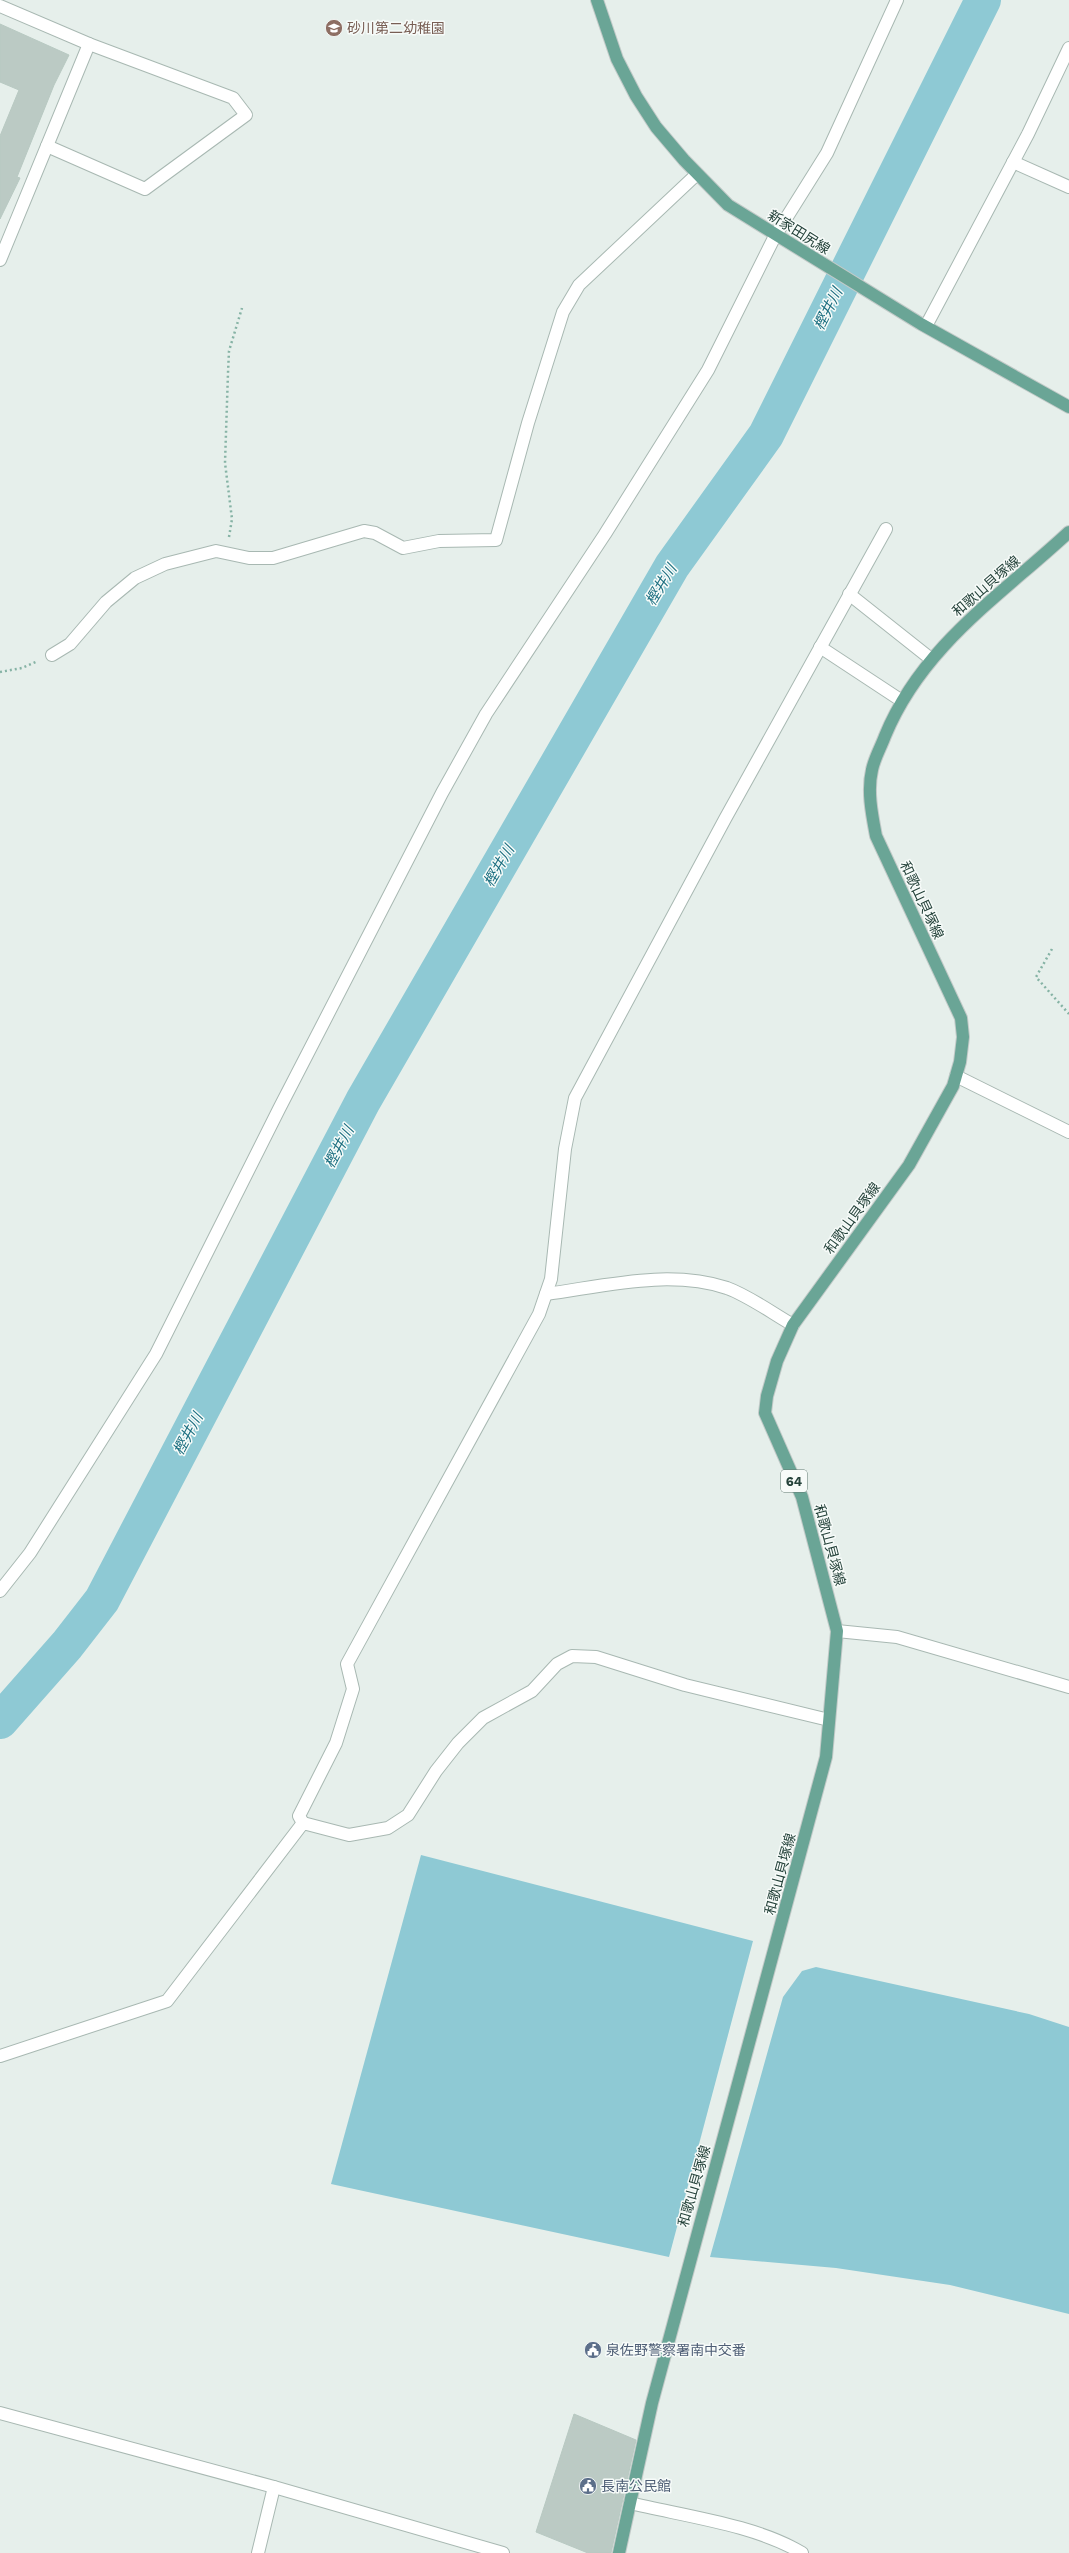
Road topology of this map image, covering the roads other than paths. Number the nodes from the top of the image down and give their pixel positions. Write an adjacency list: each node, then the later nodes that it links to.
1 (597, 0): 8 (main road, 新家田尻線)
2 (897, 0): 10 (street)
3 (0, 6): 4 (street)
4 (89, 44): 6 (street); 6 (street)
5 (1069, 48): 7 (street)
6 (47, 146): 11 (street)
7 (1013, 162): 9 (street); 12 (street)
8 (697, 174): 10 (main road, 新家田尻線); 18 (street)
9 (1069, 187)
10 (778, 237): 12 (main road, 新家田尻線); 25 (street)
11 (0, 260)
12 (923, 325): 13 (main road, 新家田尻線)
13 (1069, 407)
14 (886, 528): 16 (street)
15 (1069, 532): 19 (main road, 和歌山貝塚線 / 64)
16 (850, 594): 17 (street); 19 (street)
17 (820, 647): 20 (street); 23 (street)
18 (52, 655)
19 (931, 659): 20 (main road, 和歌山貝塚線 / 64)
20 (902, 701): 21 (main road, 和歌山貝塚線 / 64)
21 (956, 1076): 22 (street); 24 (main road, 和歌山貝塚線 / 64)
22 (1069, 1132)
23 (546, 1294): 24 (street); 29 (street)
24 (793, 1324): 26 (main road, 和歌山貝塚線 / 64)
25 (0, 1591)
26 (837, 1631): 27 (street); 28 (main road, 和歌山貝塚線 / 64)
27 (1069, 1687)
28 (829, 1720): 29 (street); 33 (main road, 和歌山貝塚線 / 64)
29 (303, 1823): 30 (street)
30 (0, 2056)
31 (0, 2413): 32 (street)
32 (274, 2487): 34 (street); 35 (street)
33 (630, 2503): 36 (main road, 和歌山貝塚線 / 64); 37 (street)
34 (258, 2553)
35 (503, 2553)
36 (619, 2553)
37 (802, 2553)

